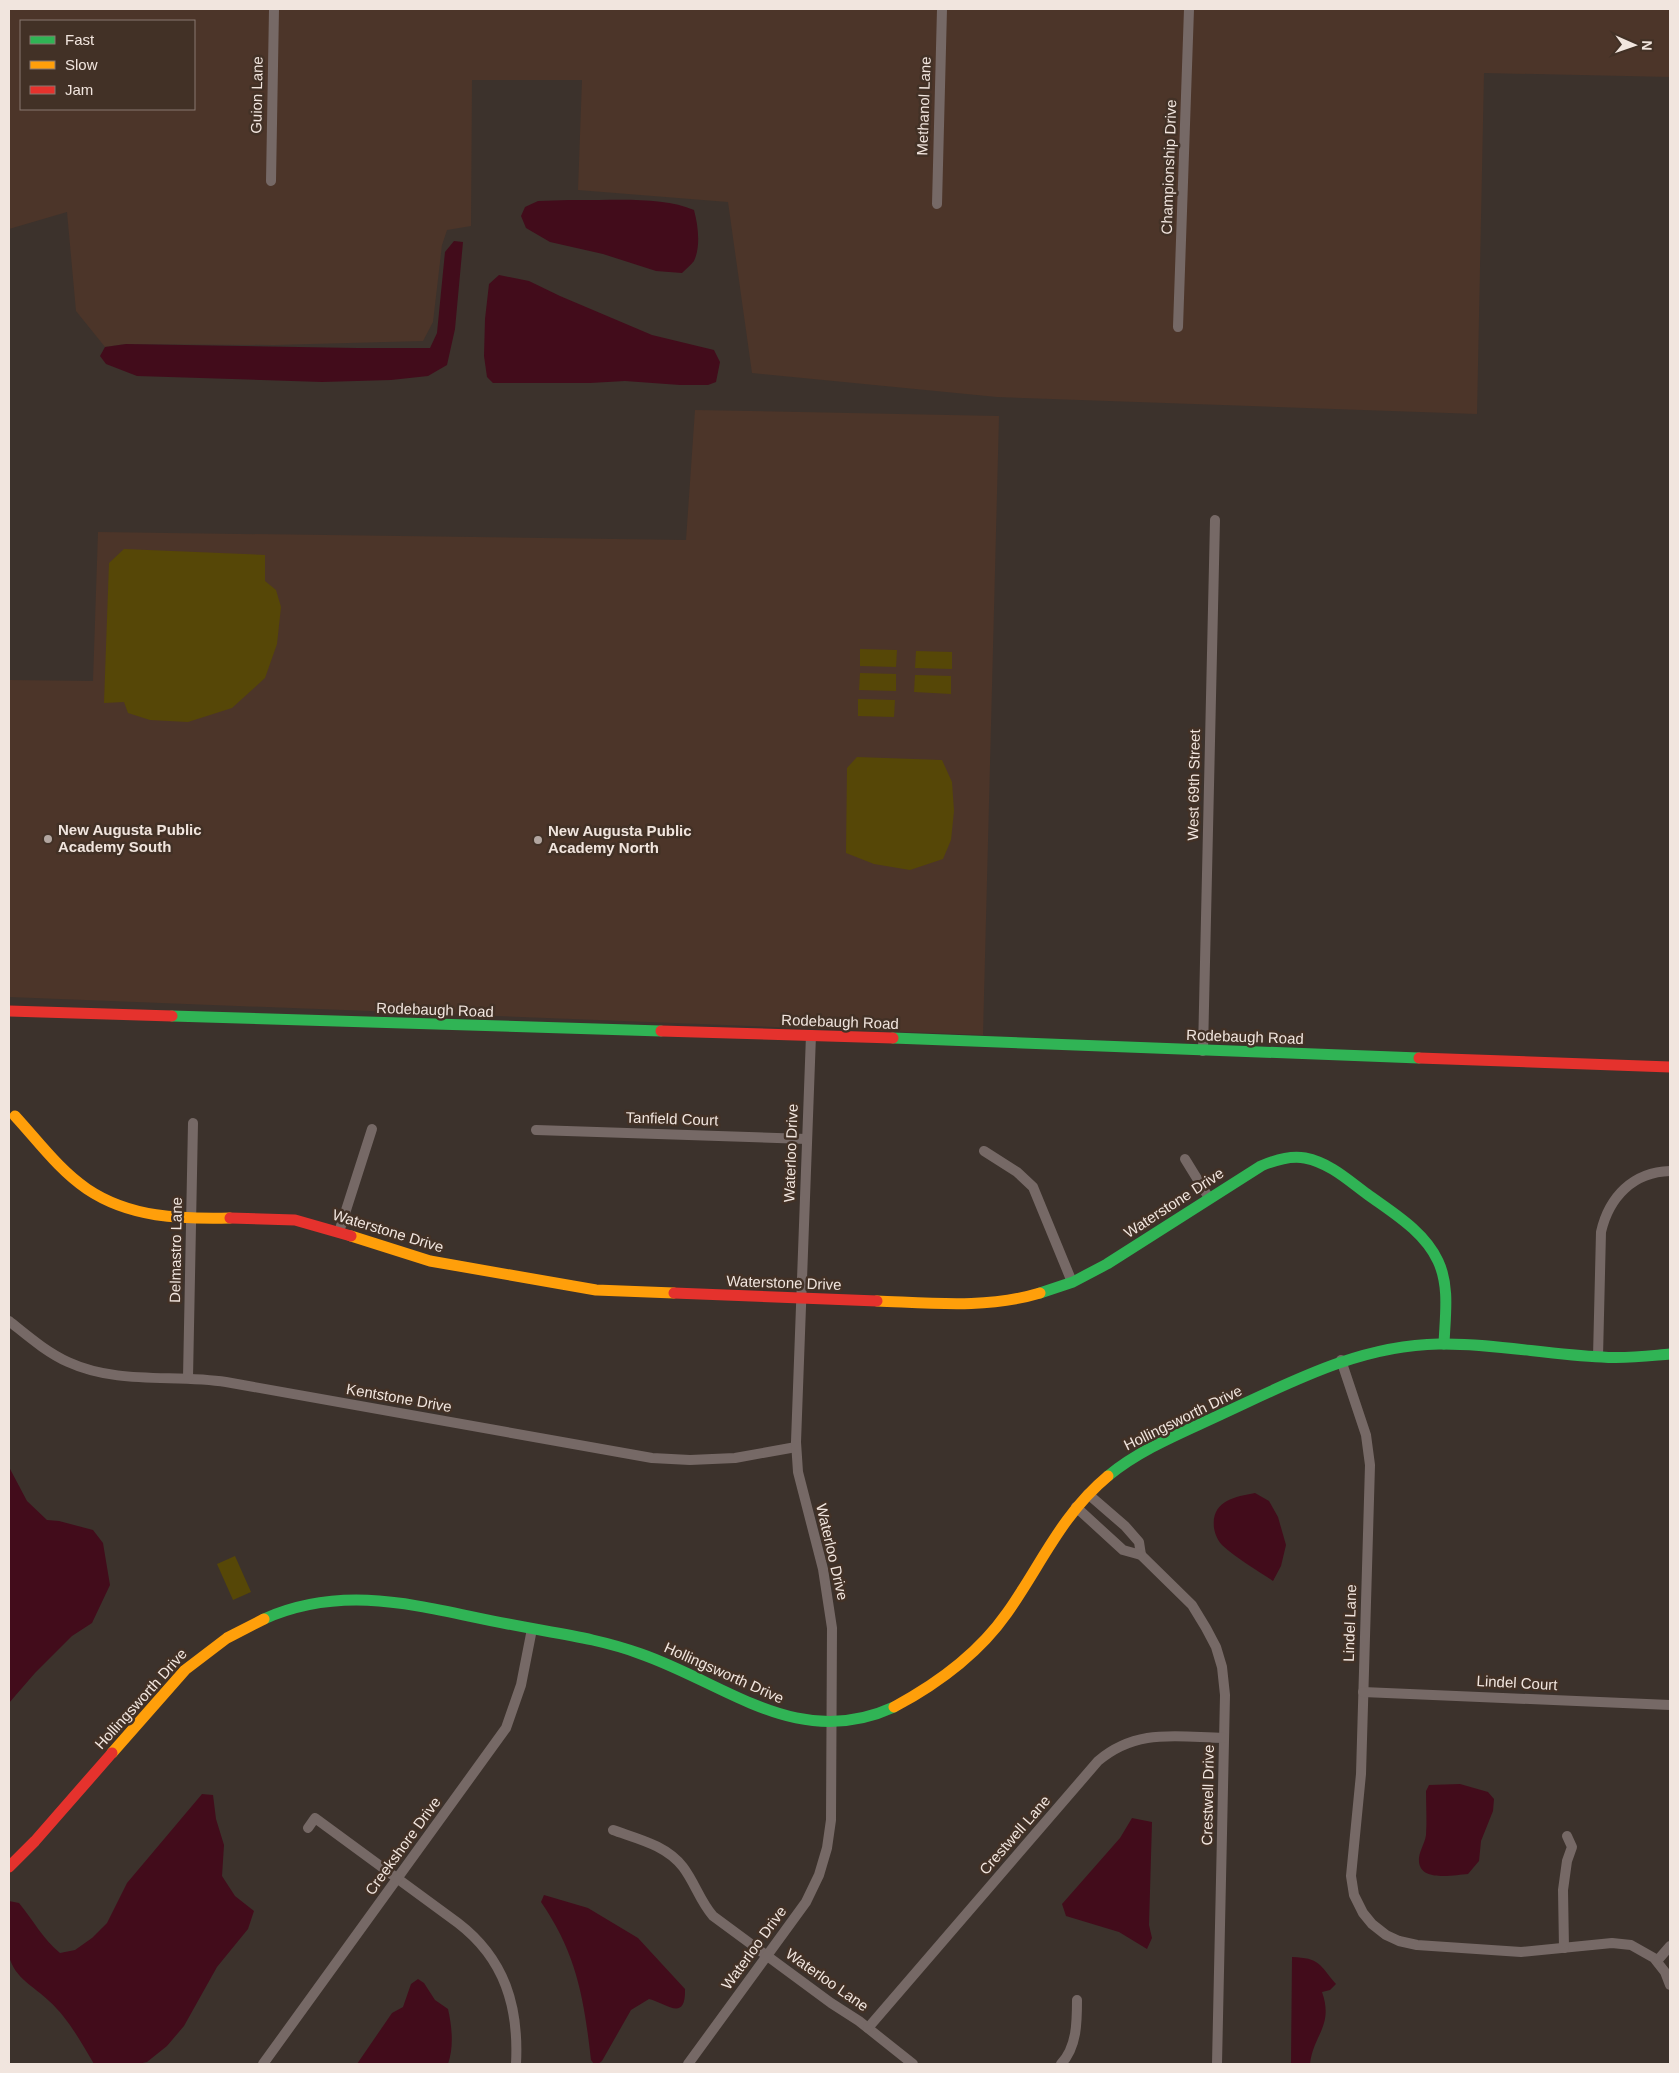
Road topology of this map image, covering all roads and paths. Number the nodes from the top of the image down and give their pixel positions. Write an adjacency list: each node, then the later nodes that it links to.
1 (274, 9): 4 (street, Guion Lane)
2 (942, 9): 5 (street, Methanol Lane)
3 (1189, 9): 6 (street, Championship Drive)
4 (271, 181)
5 (936, 204)
6 (1178, 327)
7 (1215, 520): 10 (street, West 69th Street)
8 (9, 1011): 9 (street, Rodebaugh Road)
9 (810, 1035): 10 (street, Rodebaugh Road); 16 (street, Waterloo Drive)
10 (1203, 1051): 11 (street, Rodebaugh Road)
11 (1670, 1067)
12 (15, 1116): 21 (street, Waterstone Drive)
13 (193, 1123): 21 (street, Delmastro Lane)
14 (372, 1129): 22 (street)
15 (536, 1130): 16 (street, Tanfield Court)
16 (807, 1139): 24 (street, Waterloo Drive)
17 (984, 1151): 23 (street)
18 (1185, 1159): 20 (street)
19 (1670, 1171): 28 (street)
20 (1209, 1198): 23 (street, Waterstone Drive); 26 (street, Waterstone Drive)
21 (192, 1217): 22 (street, Waterstone Drive); 30 (street, Delmastro Lane)
22 (339, 1232): 24 (street, Waterstone Drive)
23 (1072, 1282): 24 (street, Waterstone Drive)
24 (801, 1298): 31 (street, Waterloo Drive)
25 (9, 1321): 30 (street, Kentstone Drive)
26 (1444, 1344): 28 (street, Hollingsworth Drive); 29 (street, Hollingsworth Drive)
27 (1670, 1354): 28 (street, Hollingsworth Drive)
28 (1598, 1357)
29 (1341, 1360): 32 (street, Hollingsworth Drive); 36 (street, Lindel Lane)
30 (188, 1378): 31 (street, Kentstone Drive)
31 (796, 1447): 38 (street, Waterloo Drive)
32 (1088, 1494): 33 (street, Hollingsworth Drive); 34 (street, Crestwell Drive)
33 (1076, 1507): 34 (street, Crestwell Drive); 38 (street, Hollingsworth Drive)
34 (1141, 1555): 39 (street, Crestwell Drive)
35 (532, 1629): 38 (street, Hollingsworth Drive); 43 (street, Hollingsworth Drive); 44 (street, Creekshore Drive)
36 (1363, 1692): 37 (street, Lindel Court); 46 (street, Lindel Lane)
37 (1670, 1705)
38 (830, 1722): 47 (street, Waterloo Drive)
39 (1224, 1738): 51 (street, Crestwell Lane); 57 (street, Crestwell Drive)
40 (308, 1828): 44 (street)
41 (612, 1830): 47 (street, Waterloo Lane)
42 (1567, 1836): 46 (street)
43 (9, 1867)
44 (398, 1879): 52 (street, Creekshore Drive); 53 (street)
45 (1670, 1946): 48 (street)
46 (1564, 1948): 48 (street)
47 (767, 1956): 51 (street, Waterloo Lane); 54 (street, Waterloo Drive)
48 (1657, 1961): 49 (street)
49 (1670, 1985)
50 (1077, 2000): 56 (street)
51 (868, 2028): 55 (street, Waterloo Lane)
52 (263, 2064)
53 (516, 2064)
54 (688, 2064)
55 (913, 2064)
56 (1061, 2064)
57 (1217, 2064)

